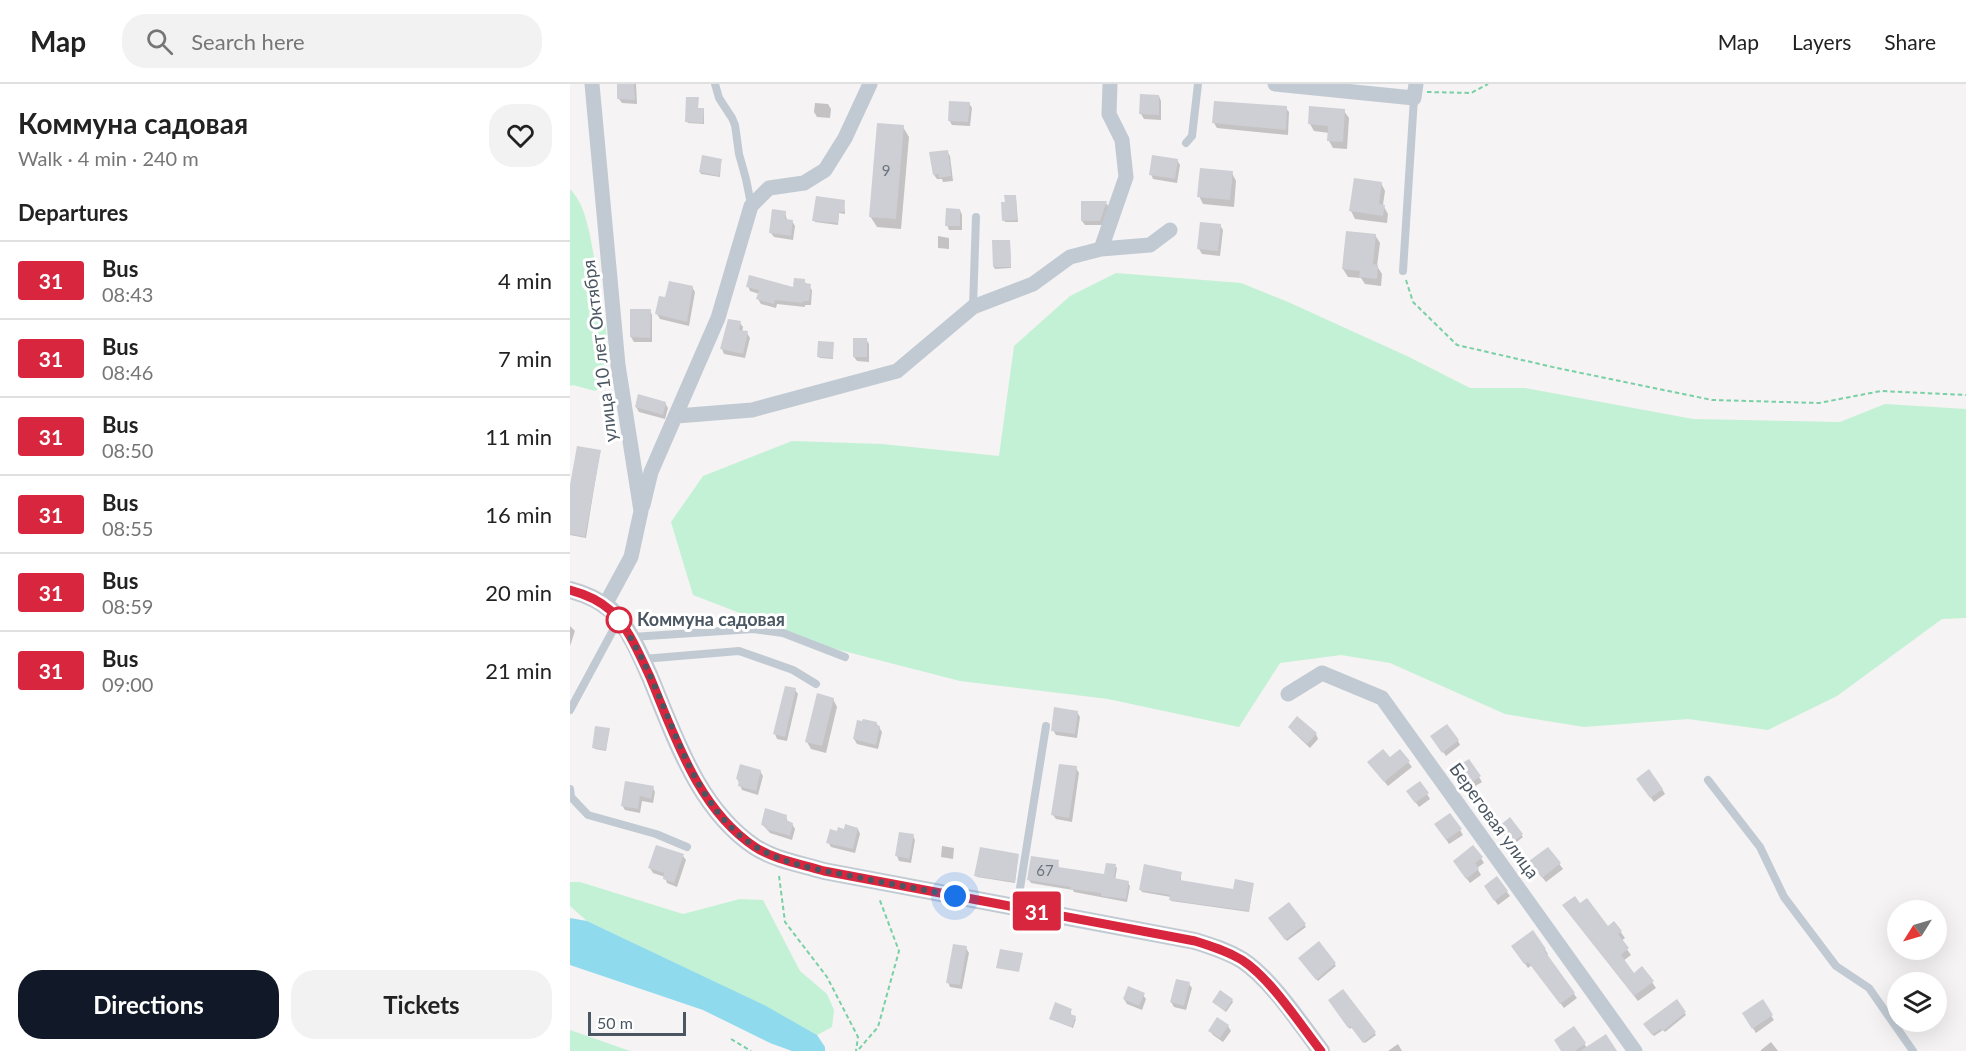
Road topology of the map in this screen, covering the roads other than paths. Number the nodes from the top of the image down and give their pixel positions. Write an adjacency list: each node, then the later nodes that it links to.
1 (592, 84): 16 (street, улица 10 лет Октября)
2 (715, 84): 9 (lane)
3 (870, 84): 9 (street)
4 (1110, 84): 12 (street)
5 (1198, 84): 8 (lane)
6 (1275, 84): 7 (street)
7 (1415, 91): 13 (lane)
8 (1186, 143)
9 (751, 206): 15 (street)
10 (976, 217): 14 (lane)
11 (1170, 230): 12 (street)
12 (1101, 249): 14 (street)
13 (1403, 271)
14 (973, 307): 15 (street)
15 (677, 416): 16 (street)
16 (641, 511): 18 (street, улица 10 лет Октября)
17 (570, 590): 18 (street)
18 (605, 605): 19 (street)
19 (619, 620): 20 (street); 25 (lane)
20 (631, 637): 21 (lane); 22 (street)
21 (845, 657)
22 (642, 659): 23 (lane); 30 (street)
23 (816, 684)
24 (1288, 694): 32 (street, Береговая улица)
25 (570, 710)
26 (1046, 726): 30 (lane)
27 (1708, 780): 33 (lane)
28 (570, 789): 29 (lane)
29 (687, 847)
30 (1017, 907): 31 (street)
31 (1321, 1051)
32 (1635, 1051)
33 (1913, 1051)

